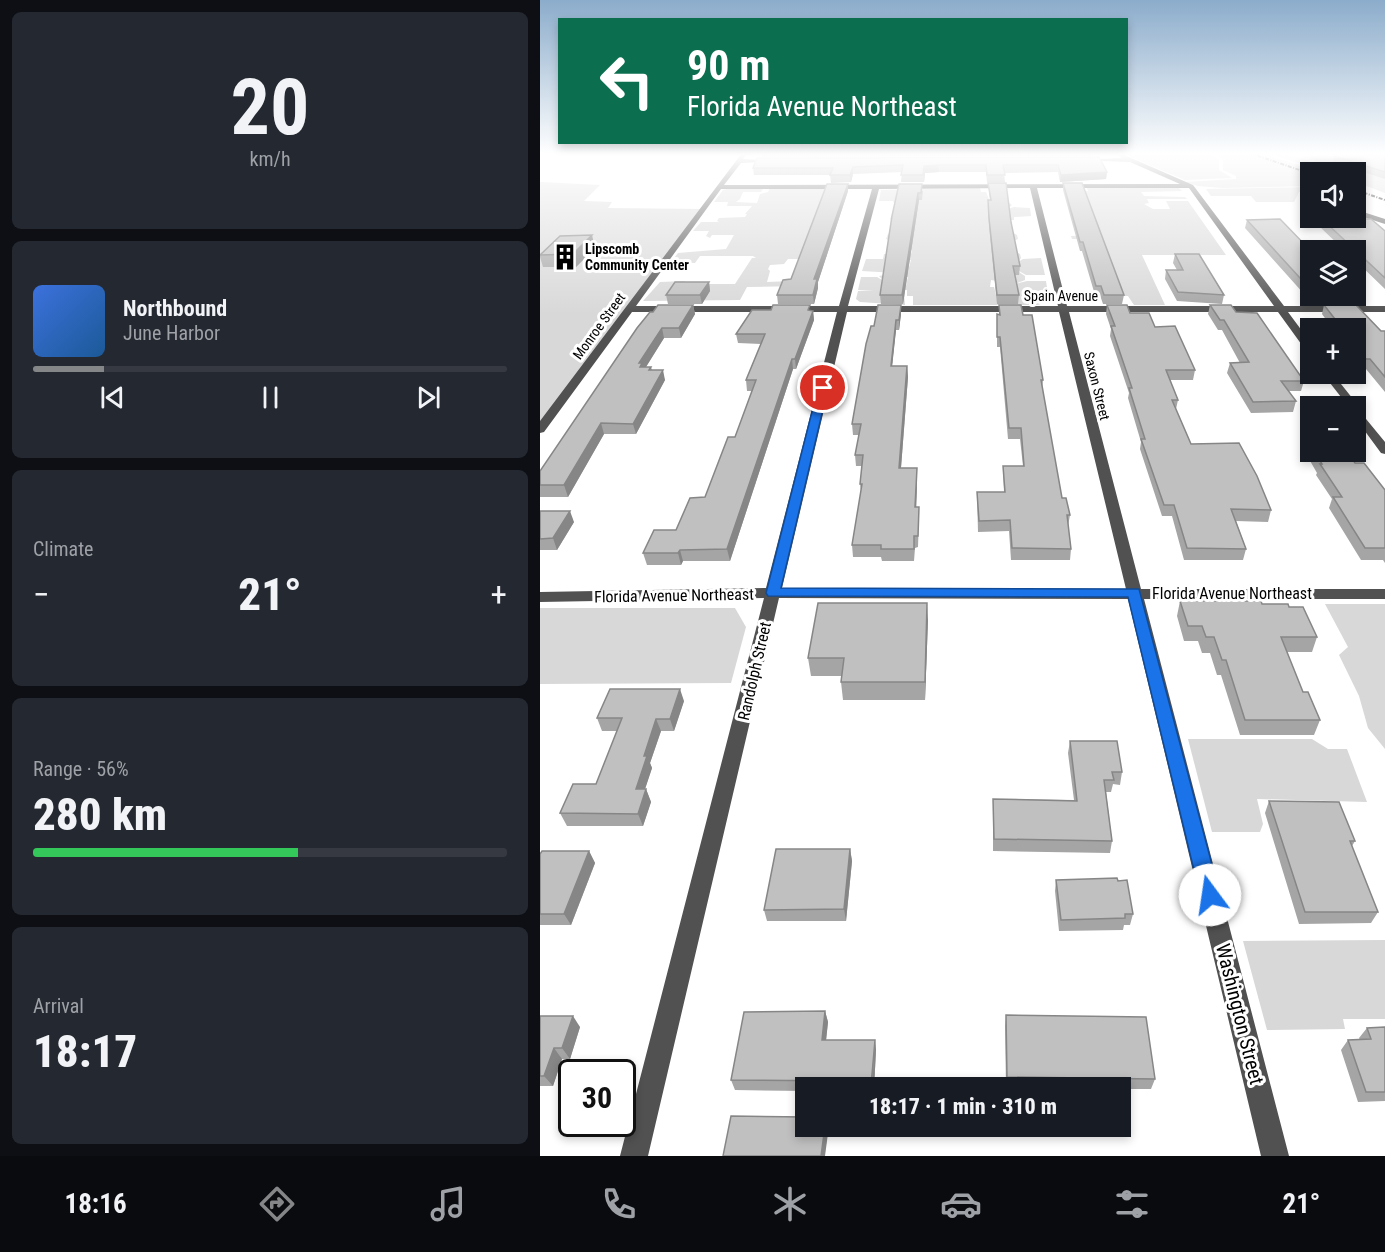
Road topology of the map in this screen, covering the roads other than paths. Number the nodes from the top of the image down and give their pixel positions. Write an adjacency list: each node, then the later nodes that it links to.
1 (704, 207): 7 (street, Monroe Street)
2 (871, 207): 8 (street, Randolph Street)
3 (1038, 207): 9 (street, Saxon Street)
4 (1206, 207): 10 (street)
5 (1366, 215): 6 (street)
6 (1385, 222)
7 (628, 309): 8 (street, Spain Avenue); 16 (street, Monroe Street)
8 (843, 309): 9 (street, Spain Avenue); 18 (street, Randolph Street)
9 (1062, 309): 10 (street, Spain Avenue); 19 (street, Saxon Street)
10 (1281, 309): 11 (street, Spain Avenue); 12 (street)
11 (1385, 309)
12 (1300, 335)
13 (1336, 384): 14 (street)
14 (1345, 396)
15 (1366, 424): 17 (street)
16 (540, 429)
17 (1385, 450)
18 (773, 593): 19 (street, Florida Avenue Northeast); 21 (street, Florida Avenue Northeast); 22 (street, Randolph Street)
19 (1134, 593): 20 (street, Florida Avenue Northeast); 23 (street, Washington Street)
20 (1385, 594)
21 (540, 597)
22 (634, 1156)
23 (1275, 1156)

